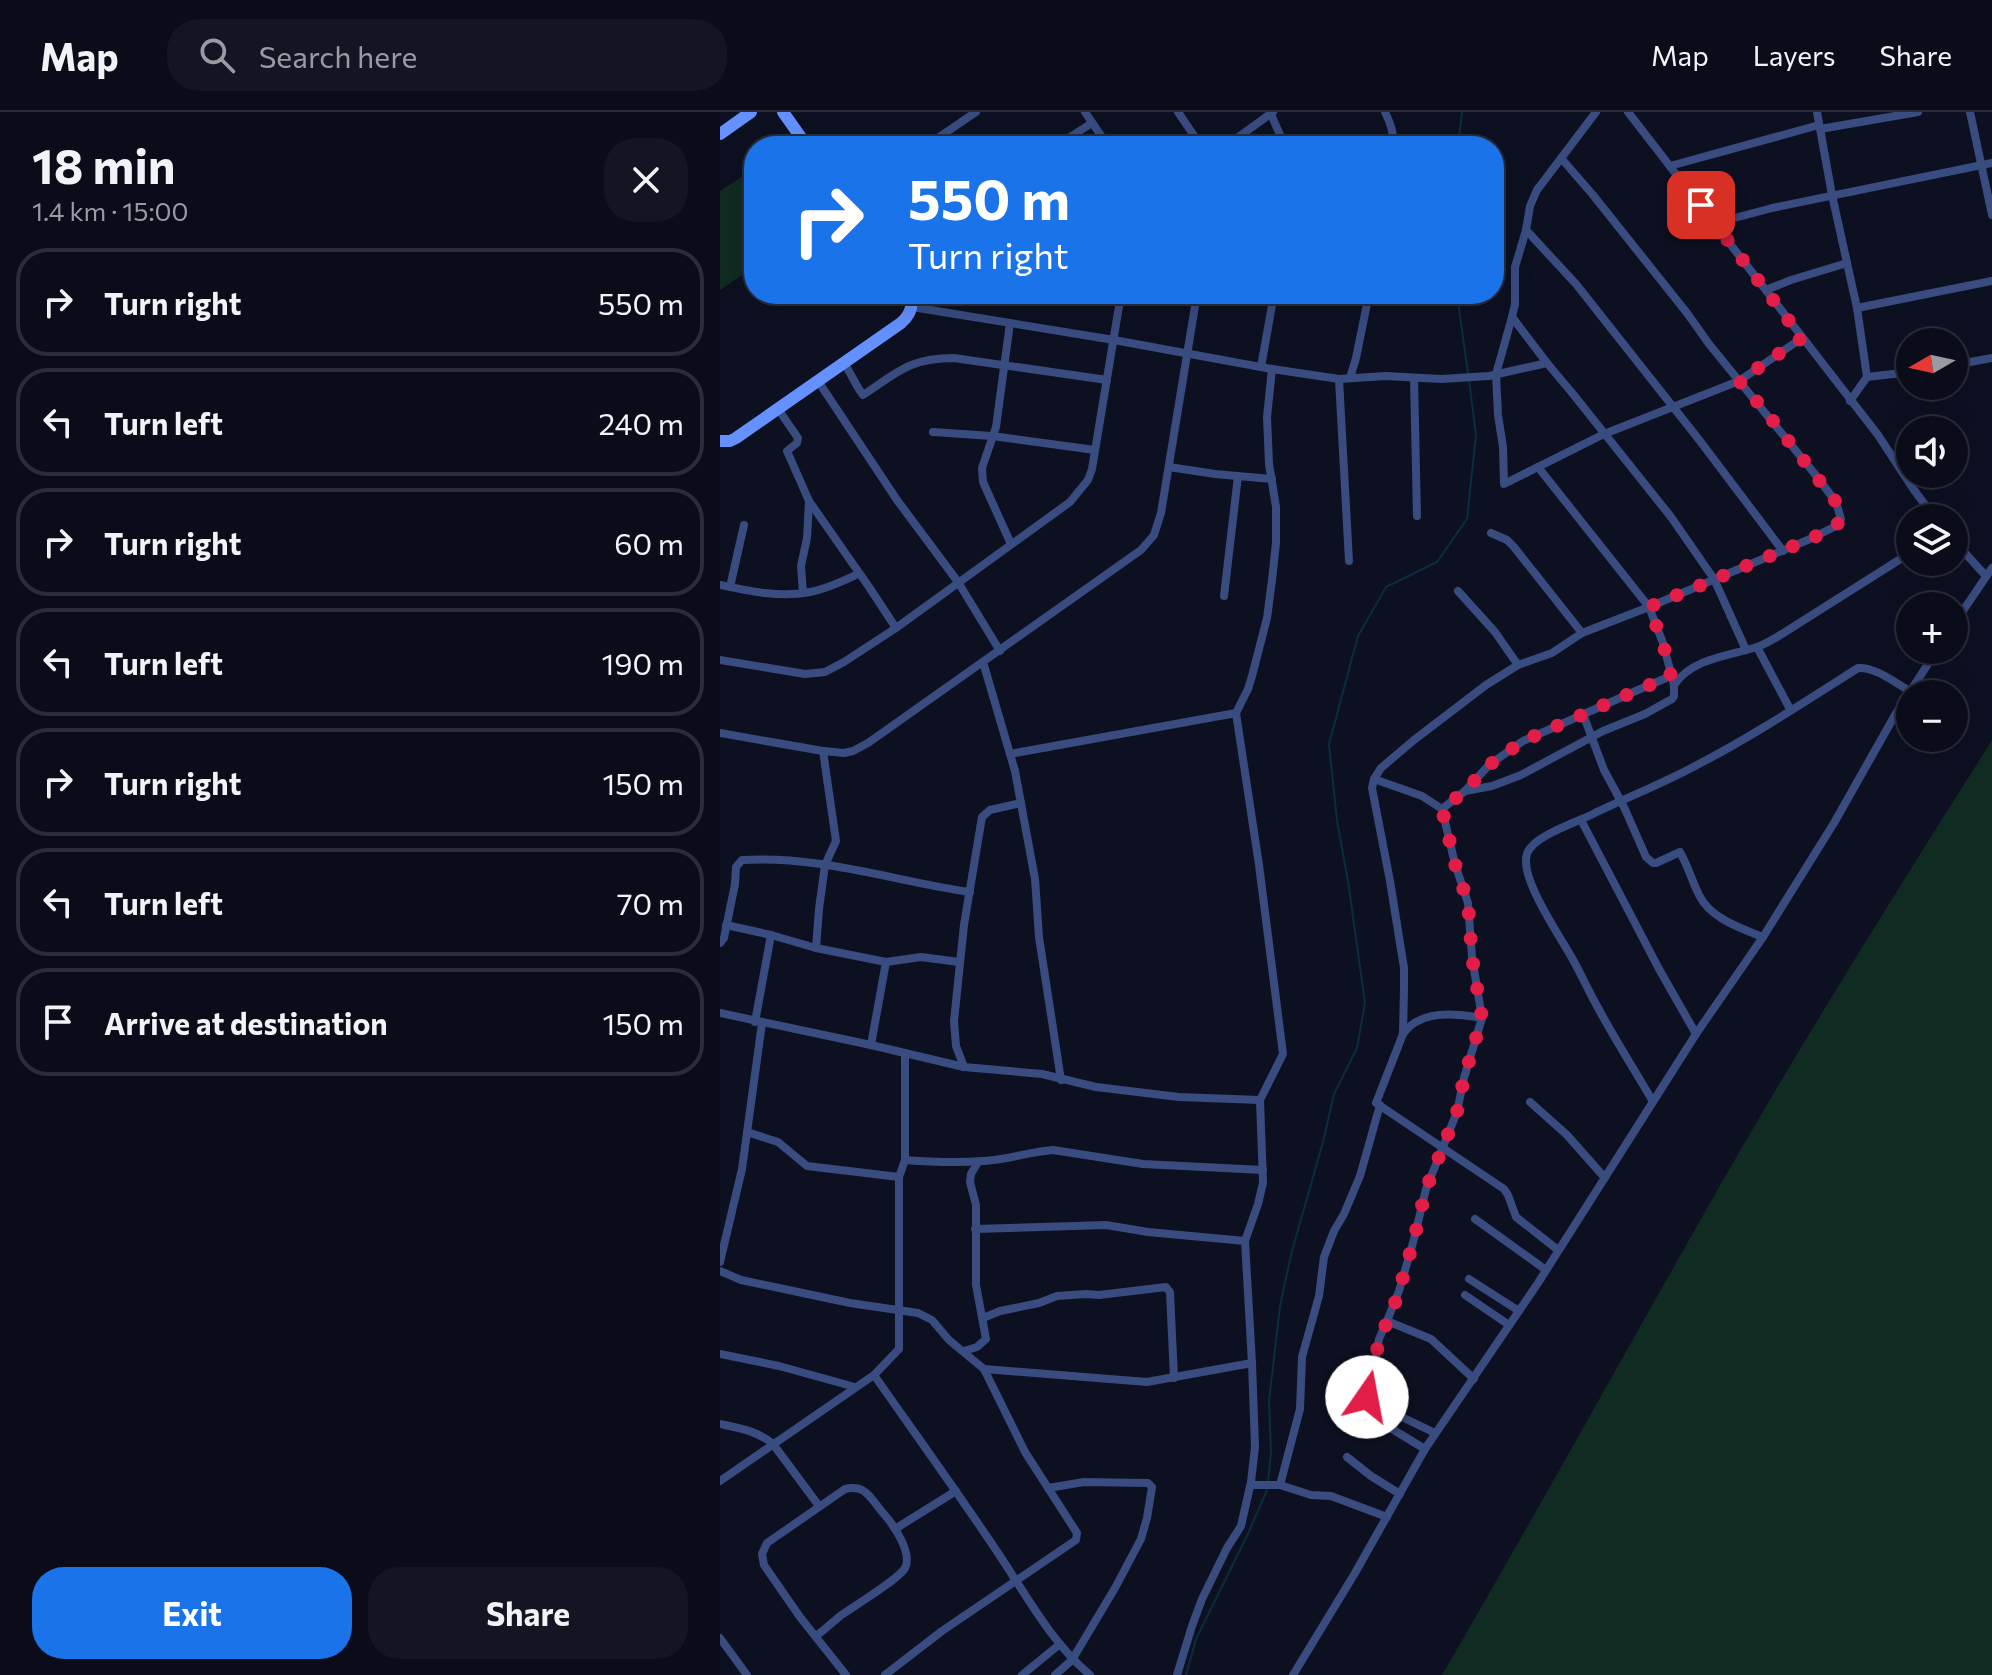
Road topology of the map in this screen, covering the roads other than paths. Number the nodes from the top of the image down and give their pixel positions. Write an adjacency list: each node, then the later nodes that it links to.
1 (751, 112): 15 (main road)
2 (783, 112): 16 (main road)
3 (976, 112): 17 (street)
4 (1085, 112): 13 (street)
5 (1178, 112): 20 (street)
6 (1385, 112): 23 (street)
7 (1596, 112): 24 (street)
8 (1628, 112): 27 (street)
9 (1817, 112): 14 (street)
10 (1918, 112): 14 (street)
11 (1970, 112): 26 (street)
12 (1271, 113): 21 (street); 22 (street)
13 (1092, 123): 18 (street); 19 (street)
14 (1820, 127): 27 (street); 28 (street)
15 (720, 134)
16 (800, 136)
17 (941, 136)
18 (1072, 136)
19 (1101, 136)
20 (1194, 136)
21 (1240, 136)
22 (1281, 136)
23 (1394, 136)
24 (1561, 158): 31 (street); 62 (street)
25 (1992, 163): 26 (street)
26 (1981, 165): 28 (street); 29 (street)
27 (1670, 166): 30 (street)
28 (1832, 195): 30 (street); 32 (street)
29 (1992, 215)
30 (1716, 225): 34 (street)
31 (1526, 230): 42 (street); 64 (street)
32 (1847, 263): 34 (street); 41 (street)
33 (1992, 281): 41 (street)
34 (1766, 290): 44 (street)
35 (910, 304): 49 (main road)
36 (928, 304): 43 (street)
37 (1119, 304): 45 (street)
38 (1195, 304): 46 (street)
39 (1272, 304): 52 (street)
40 (1367, 304): 57 (street)
41 (1857, 308): 56 (street)
42 (1512, 317): 50 (street); 54 (street)
43 (1010, 323): 45 (street); 51 (street)
44 (1802, 338): 62 (street); 63 (street)
45 (1114, 340): 46 (street); 60 (street)
46 (1186, 354): 52 (street); 71 (street)
47 (1992, 358): 48 (street)
48 (1968, 362)
49 (844, 363): 51 (street); 61 (main road)
50 (1547, 363): 54 (street); 67 (street)
51 (1004, 365): 60 (street); 68 (street)
52 (1261, 367): 53 (street)
53 (1272, 369): 59 (street); 74 (street)
54 (1496, 374): 58 (street); 72 (street)
55 (1896, 374): 56 (street)
56 (1867, 377): 63 (street)
57 (1350, 378): 58 (street); 59 (street)
58 (1414, 378): 77 (street)
59 (1339, 379): 83 (street)
60 (1107, 380): 70 (street)
61 (818, 381): 65 (main road); 88 (street)
62 (1739, 381): 64 (street); 81 (street)
63 (1850, 401): 76 (street)
64 (1672, 407): 67 (street); 81 (street)
65 (778, 409): 69 (main road); 75 (street)
66 (933, 432): 68 (street)
67 (1604, 434): 72 (street); 87 (street)
68 (992, 436): 70 (street); 80 (street)
69 (720, 441)
70 (1095, 450): 80 (street)
71 (1169, 467): 73 (street); 100 (street)
72 (1538, 467): 95 (street)
73 (1238, 476): 74 (street); 93 (street)
74 (1272, 479): 107 (street)
75 (809, 501): 86 (street); 92 (street)
76 (1924, 504)
77 (1417, 516)
78 (744, 525): 90 (street)
79 (1491, 533): 97 (street)
80 (1011, 544): 88 (street)
81 (1783, 551): 87 (street)
82 (1968, 553): 85 (street)
83 (1349, 561)
84 (1896, 562): 98 (street)
85 (1989, 572): 94 (street)
86 (858, 574): 92 (street); 96 (street)
87 (1714, 579): 95 (street); 99 (street)
88 (958, 582): 96 (street); 100 (street)
89 (720, 585): 90 (street)
90 (730, 587): 92 (street)
91 (1458, 591): 103 (street)
92 (803, 593)
93 (1224, 596)
94 (1968, 603)
95 (1649, 607): 97 (street); 104 (street)
96 (896, 628): 101 (street)
97 (1582, 633): 103 (street)
98 (1757, 647): 99 (street); 106 (street)
99 (1746, 650): 104 (street)
100 (1000, 651): 102 (street)
101 (720, 660)
102 (983, 662): 112 (street); 113 (street)
103 (1518, 665): 114 (street)
104 (1673, 681): 108 (street); 111 (street)
105 (1896, 683): 106 (street)
106 (1790, 709): 116 (street)
107 (1236, 713): 113 (street); 138 (street)
108 (1583, 714): 111 (street); 115 (street)
109 (1896, 715): 124 (street)
110 (720, 733): 112 (street)
111 (1591, 738): 115 (street); 116 (street)
112 (823, 751): 120 (street)
113 (1010, 754): 117 (street)
114 (1374, 779): 118 (street); 132 (street)
115 (1465, 791): 118 (street)
116 (1620, 801): 119 (street); 124 (street)
117 (1021, 803): 121 (street); 137 (street)
118 (1442, 809): 130 (street)
119 (1581, 820): 133 (street); 139 (street)
120 (825, 865): 121 (street); 122 (street); 126 (street)
121 (970, 892): 128 (street)
122 (726, 925): 123 (street); 125 (street)
123 (771, 935): 126 (street); 131 (street)
124 (1763, 937): 133 (street)
125 (720, 943)
126 (816, 948): 127 (street)
127 (886, 962): 128 (street); 134 (street)
128 (959, 962): 136 (street)
129 (720, 1013): 131 (street)
130 (1482, 1018): 132 (street); 143 (street)
131 (759, 1022): 134 (street); 142 (street)
132 (1403, 1034): 141 (street)
133 (1696, 1034): 139 (street)
134 (871, 1045): 135 (street)
135 (905, 1054): 136 (street); 144 (street)
136 (964, 1067): 137 (street)
137 (1061, 1080): 138 (street)
138 (1260, 1100): 146 (street)
139 (1652, 1100): 148 (street)
140 (1530, 1102): 148 (street)
141 (1380, 1105): 143 (street); 179 (street)
142 (747, 1132): 147 (street); 153 (street)
143 (1442, 1148): 152 (street); 161 (street)
144 (905, 1160): 145 (street); 147 (street)
145 (978, 1162): 146 (street); 150 (street)
146 (1263, 1170): 151 (street)
147 (899, 1177): 158 (street)
148 (1605, 1178): 152 (street)
149 (1475, 1219): 154 (street)
150 (975, 1229): 151 (street); 160 (street)
151 (1245, 1241): 165 (street)
152 (1558, 1250): 154 (street)
153 (720, 1262)
154 (1546, 1270): 159 (street)
155 (720, 1271): 158 (street)
156 (1469, 1279): 159 (street)
157 (1465, 1295): 162 (street)
158 (899, 1309): 163 (street); 167 (street)
159 (1519, 1311): 162 (street)
160 (983, 1318): 163 (street); 168 (street)
161 (1387, 1321): 169 (street); 173 (street)
162 (1509, 1325): 169 (street)
163 (964, 1351): 166 (street)
164 (720, 1354): 170 (street)
165 (1252, 1363): 168 (street); 178 (street)
166 (984, 1369): 168 (street); 180 (street)
167 (874, 1375): 170 (street); 181 (street)
168 (1174, 1378)
169 (1474, 1379): 173 (street)
170 (855, 1387): 174 (street)
171 (1362, 1416): 175 (street)
172 (720, 1424): 174 (street)
173 (1435, 1433): 175 (street)
174 (773, 1444): 177 (street); 183 (street)
175 (1425, 1449): 182 (street)
176 (1347, 1457): 182 (street)
177 (720, 1481)
178 (1251, 1485): 179 (street); 197 (street)
179 (1271, 1485): 184 (street)
180 (1048, 1488): 186 (street); 190 (street)
181 (956, 1491): 185 (street); 186 (street)
182 (1400, 1494): 184 (street)
183 (819, 1506): 185 (street); 187 (street)
184 (1387, 1517): 198 (street)
185 (895, 1529): 187 (street)
186 (1016, 1582): 189 (street); 193 (street)
187 (816, 1636): 192 (street)
188 (720, 1638): 191 (street)
189 (1060, 1644): 190 (street); 194 (street)
190 (1072, 1660): 195 (street); 196 (street)
191 (746, 1675)
192 (846, 1675)
193 (885, 1675)
194 (1022, 1675)
195 (1055, 1675)
196 (1090, 1675)
197 (1177, 1675)
198 (1293, 1675)

